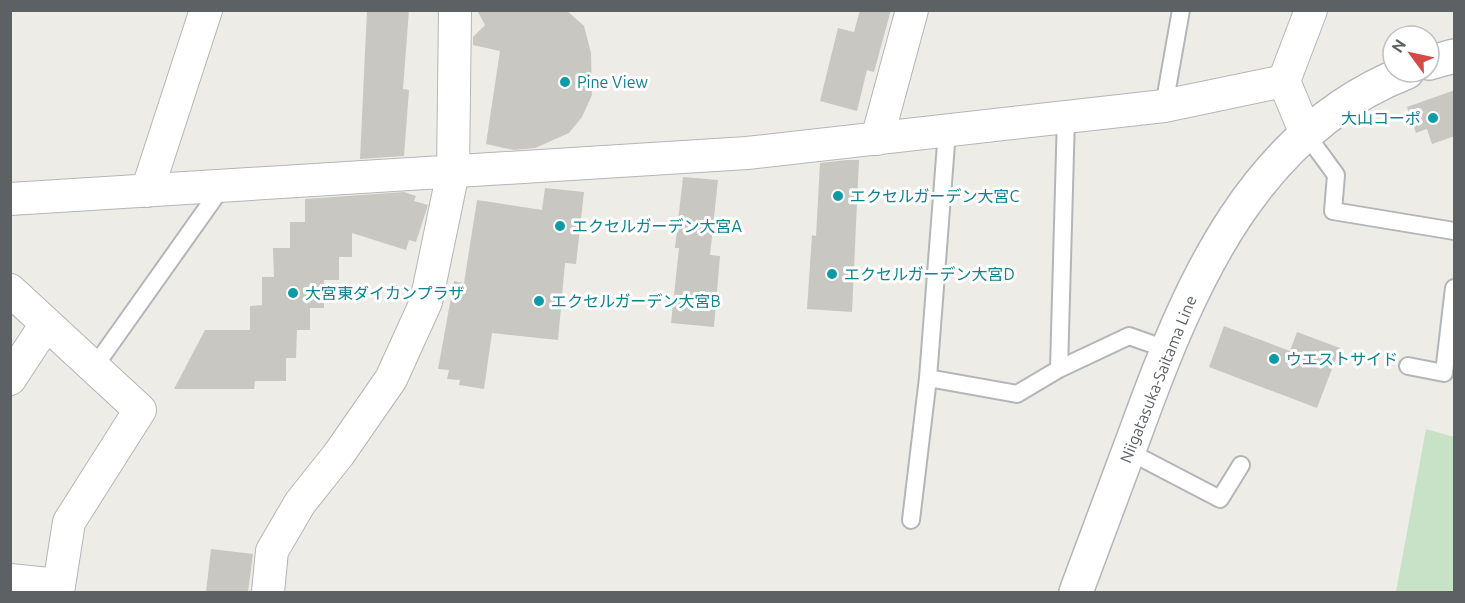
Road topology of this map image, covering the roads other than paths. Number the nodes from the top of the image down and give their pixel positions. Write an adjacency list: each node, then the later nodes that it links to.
1 (206, 10): 15 (street)
2 (455, 10): 13 (street)
3 (912, 10): 12 (street)
4 (1181, 10): 8 (lane)
5 (1311, 10): 6 (street)
6 (1284, 81): 8 (street); 11 (street)
7 (1381, 82): 11 (main road, Niigatasuka-Saitama Line)
8 (1164, 106): 9 (street)
9 (1066, 116): 10 (street); 24 (lane)
10 (947, 131): 12 (street); 25 (lane)
11 (1306, 134): 17 (lane); 21 (main road, Niigatasuka-Saitama Line)
12 (877, 139): 13 (street)
13 (453, 172): 14 (street); 32 (street)
14 (222, 187): 15 (street); 22 (lane)
15 (147, 191): 16 (street)
16 (10, 200)
17 (1455, 231)
18 (1455, 288): 23 (lane)
19 (10, 290): 20 (street)
20 (46, 324): 22 (street); 26 (street)
21 (1166, 349): 24 (lane); 27 (main road, Niigatasuka-Saitama Line)
22 (95, 366): 31 (street)
23 (1408, 366)
24 (1059, 369): 25 (lane)
25 (928, 378): 29 (lane)
26 (10, 379)
27 (1128, 451): 28 (lane); 33 (main road, Niigatasuka-Saitama Line)
28 (1241, 465)
29 (911, 520)
30 (10, 580): 31 (street)
31 (58, 589)
32 (267, 592)
33 (1076, 592)

